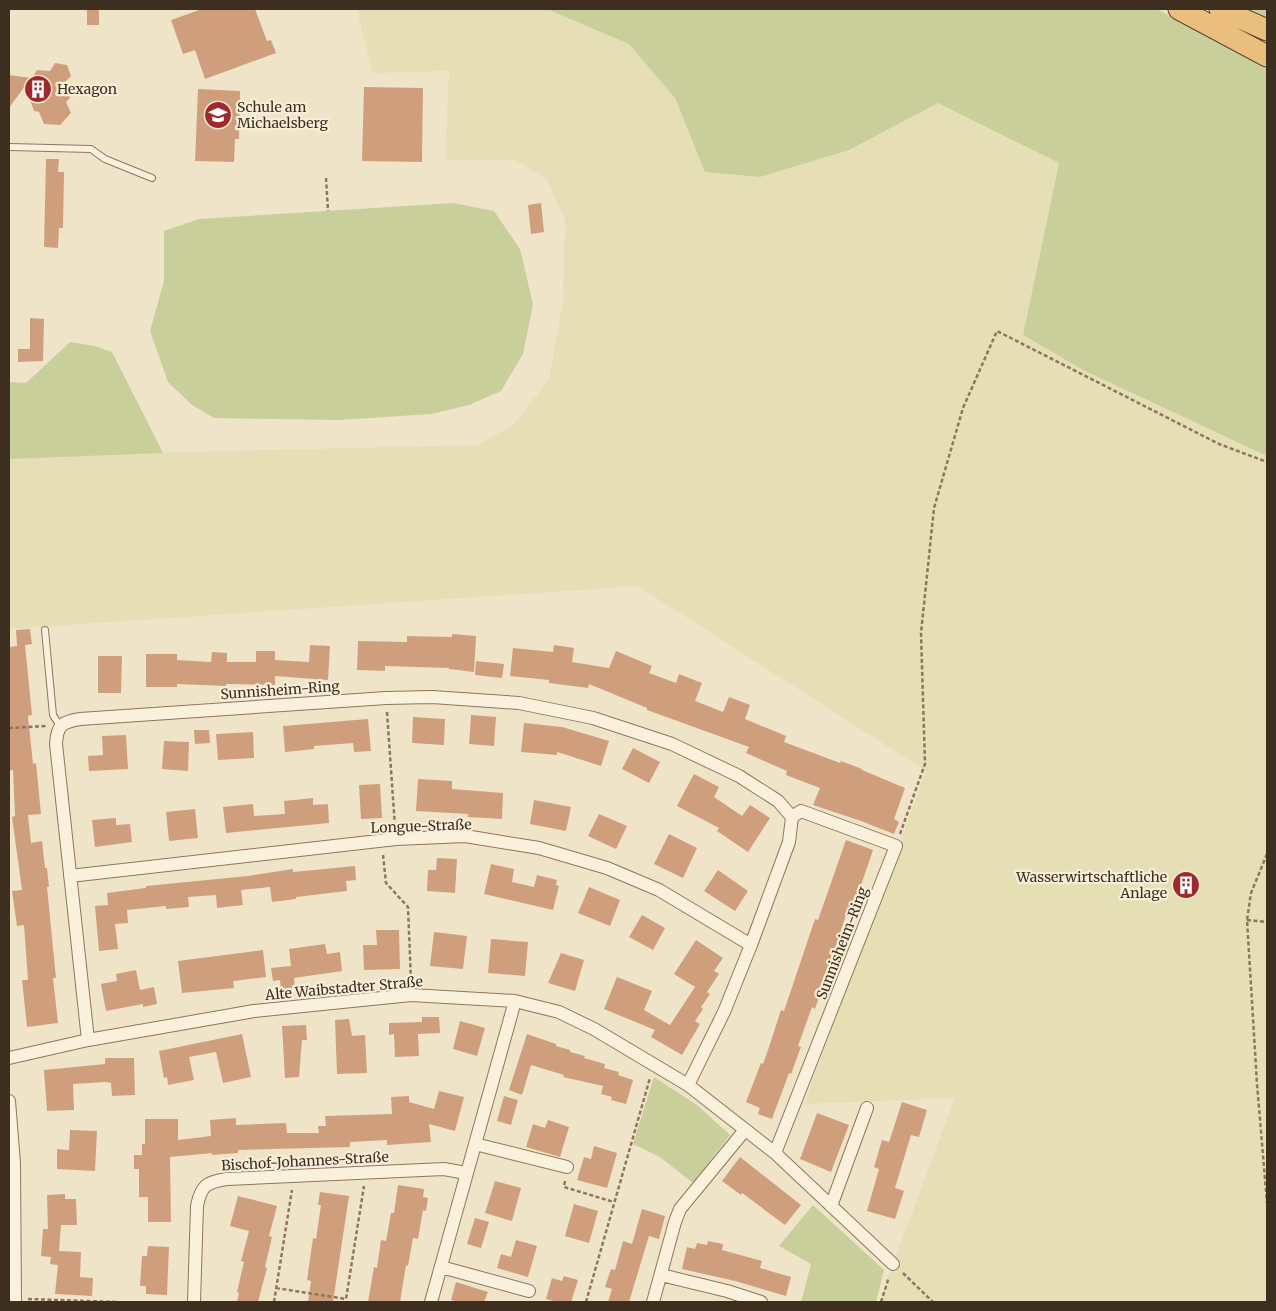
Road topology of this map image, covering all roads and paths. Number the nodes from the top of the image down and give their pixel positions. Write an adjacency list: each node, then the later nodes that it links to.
1 (1179, 9): 4 (highway)
2 (1220, 9): 3 (highway)
3 (1267, 30)
4 (1267, 56)
5 (9, 147): 6 (lane)
6 (152, 178)
7 (326, 178): 8 (path)
8 (328, 211)
9 (1267, 462): 17 (path)
10 (44, 630): 12 (lane)
11 (386, 698): 12 (street, Sunnisheim-Ring); 14 (street, Sunnisheim-Ring); 15 (path)
12 (60, 726): 13 (path); 19 (street)
13 (9, 728)
14 (792, 817): 17 (street); 22 (street)
15 (396, 839): 16 (street, Longue-Straße); 22 (street, Longue-Straße)
16 (381, 841): 19 (street, Longue-Straße); 23 (path)
17 (896, 846): 33 (street, Sunnisheim-Ring)
18 (1267, 854): 20 (path)
19 (70, 876): 25 (street)
20 (1248, 920): 21 (path); 39 (path)
21 (1267, 922)
22 (751, 945): 28 (street)
23 (412, 995): 24 (street, Alte Waibstadter Straße); 25 (street, Alte Waibstadter Straße)
24 (515, 1001): 27 (street, Alte Waibstadter Straße); 32 (street)
25 (88, 1040): 26 (street, Alte Waibstadter Straße)
26 (9, 1058)
27 (654, 1065): 28 (street, Alte Waibstadter Straße); 38 (path)
28 (688, 1084): 31 (street, Alte Waibstadter Straße)
29 (9, 1101): 41 (street)
30 (867, 1108): 40 (street)
31 (745, 1130): 33 (street, Alte Waibstadter Straße); 44 (street)
32 (475, 1144): 34 (street); 36 (street)
33 (775, 1153): 40 (street, Alte Waibstadter Straße)
34 (567, 1168): 38 (path)
35 (367, 1172): 36 (street, Bischof-Johannes-Straße); 37 (street, Bischof-Johannes-Straße); 45 (path)
36 (466, 1173): 43 (street)
37 (295, 1176): 45 (path); 49 (street, Bischof-Johannes-Straße)
38 (614, 1202): 52 (path)
39 (1267, 1203)
40 (831, 1206): 42 (street, Alte Waibstadter Straße)
41 (12, 1261): 47 (street)
42 (893, 1264): 55 (path); 56 (path)
43 (440, 1267): 46 (street); 51 (street)
44 (660, 1275): 53 (street); 54 (street)
45 (276, 1288): 50 (path)
46 (529, 1291)
47 (15, 1300): 48 (path)
48 (117, 1302)
49 (194, 1302)
50 (274, 1302)
51 (430, 1302)
52 (586, 1302)
53 (653, 1302)
54 (761, 1302)
55 (881, 1302)
56 (933, 1302)

